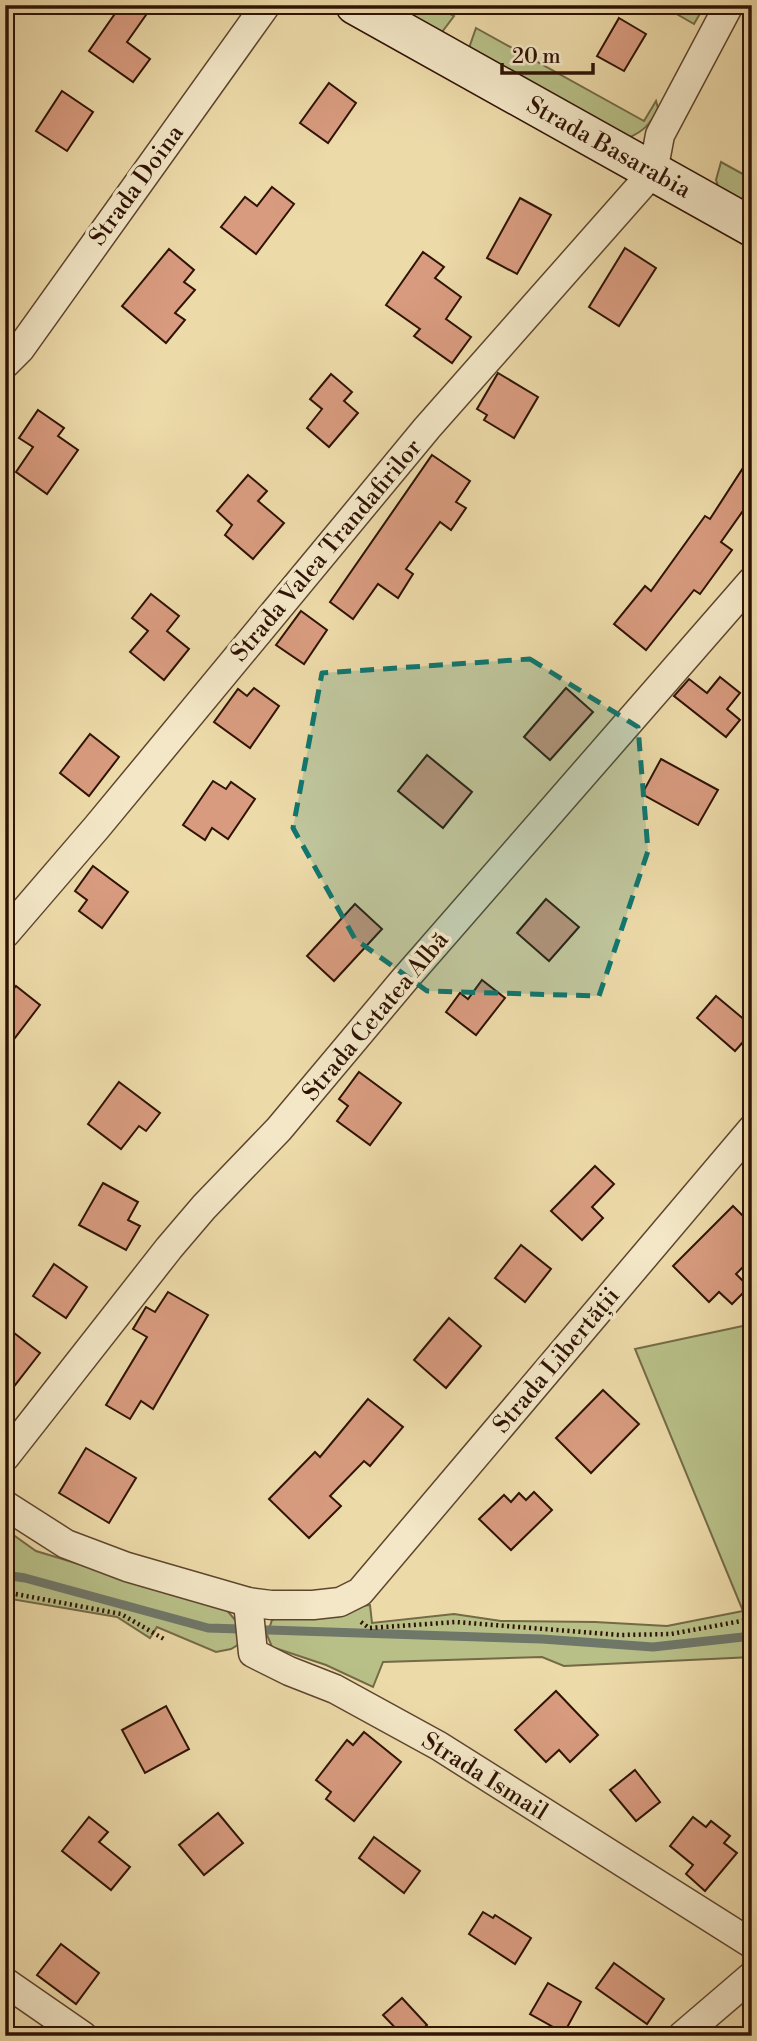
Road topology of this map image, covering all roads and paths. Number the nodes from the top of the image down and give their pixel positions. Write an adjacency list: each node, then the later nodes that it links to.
1 (265, 5): 6 (street, Strada Doina)
2 (729, 5): 4 (street)
3 (364, 7): 4 (street, Strada Basarabia)
4 (653, 172): 5 (street, Strada Basarabia); 8 (street, Strada Valea Trandafirilor)
5 (752, 227)
6 (5, 364)
7 (752, 581): 10 (street, Strada Cetatea Albă)
8 (5, 934)
9 (752, 1129): 13 (street, Strada Libertății)
10 (5, 1457)
11 (5, 1505): 14 (street)
12 (5, 1592): 16 (path)
13 (350, 1597): 14 (street); 15 (path)
14 (248, 1602): 17 (street, Strada Ismail)
15 (752, 1619)
16 (164, 1639)
17 (752, 1944)
18 (752, 1976): 21 (street)
19 (5, 1982): 20 (street)
20 (83, 2036)
21 (682, 2036)

